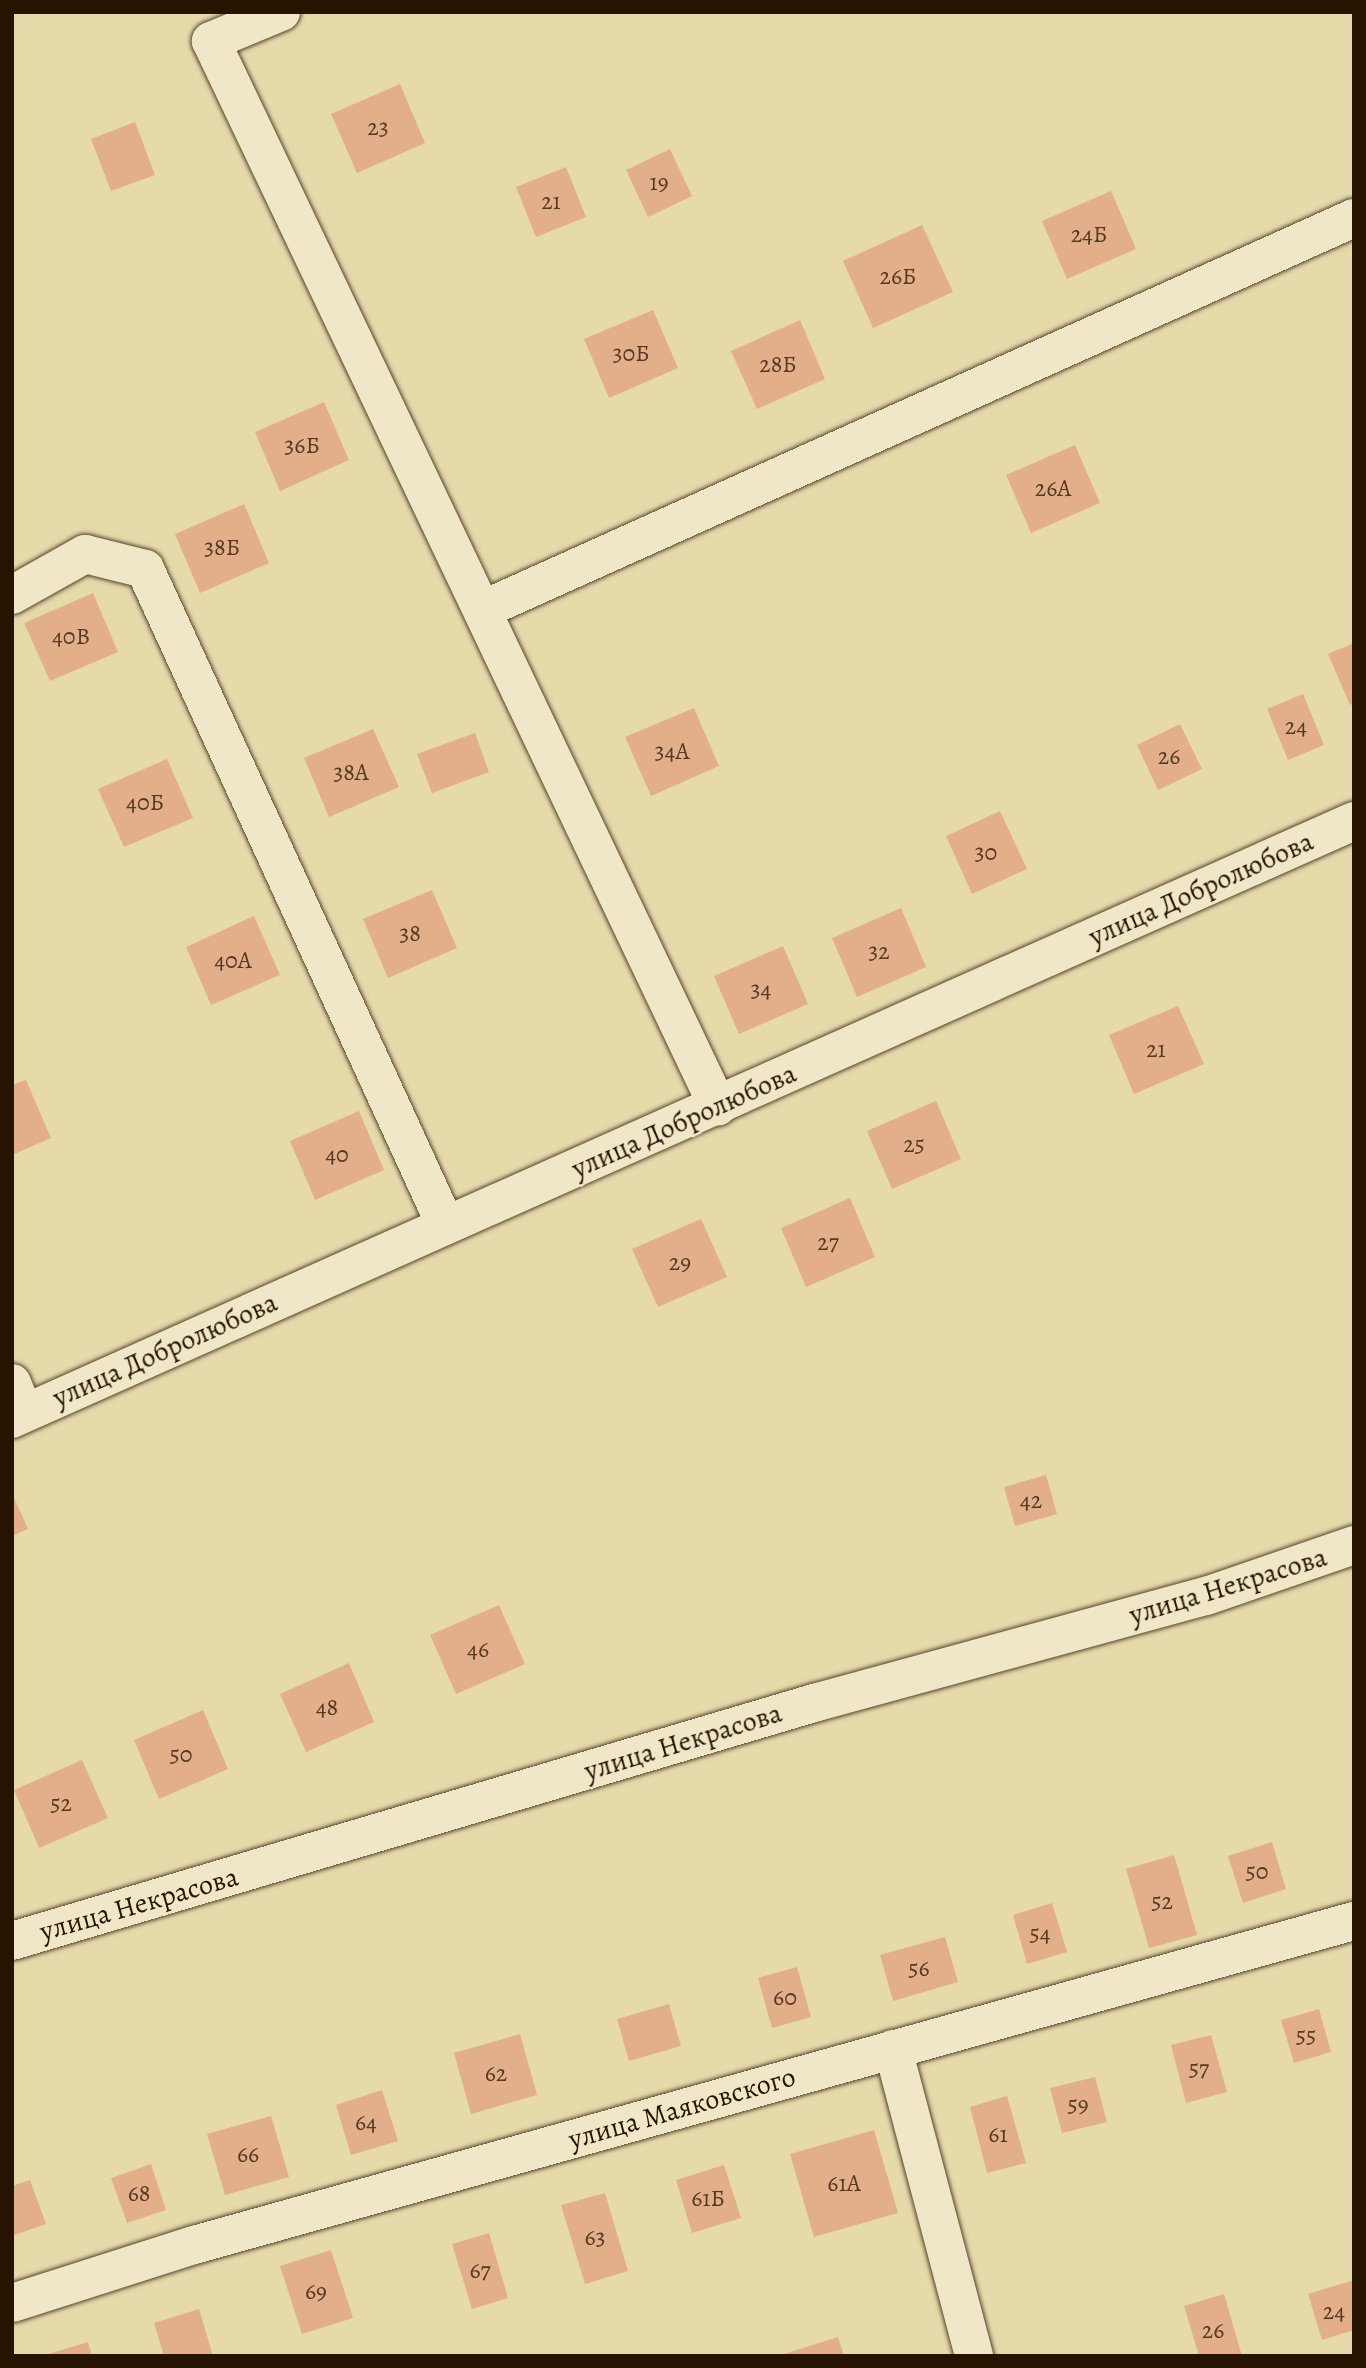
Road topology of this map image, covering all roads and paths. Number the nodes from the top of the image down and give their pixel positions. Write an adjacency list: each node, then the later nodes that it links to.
1 (281, 12): 4 (street)
2 (1354, 218): 4 (street)
3 (12, 595): 7 (street)
4 (482, 610): 6 (street)
5 (1354, 821): 6 (street, улица Добролюбова)
6 (718, 1107): 7 (street, улица Добролюбова)
7 (444, 1224): 8 (street, улица Добролюбова)
8 (16, 1405)
9 (1354, 1545): 11 (street, улица Некрасова)
10 (1354, 1921): 12 (street, улица Маяковского)
11 (12, 1941)
12 (893, 2049): 13 (street, улица Маяковского); 14 (street)
13 (12, 2302)
14 (974, 2356)

